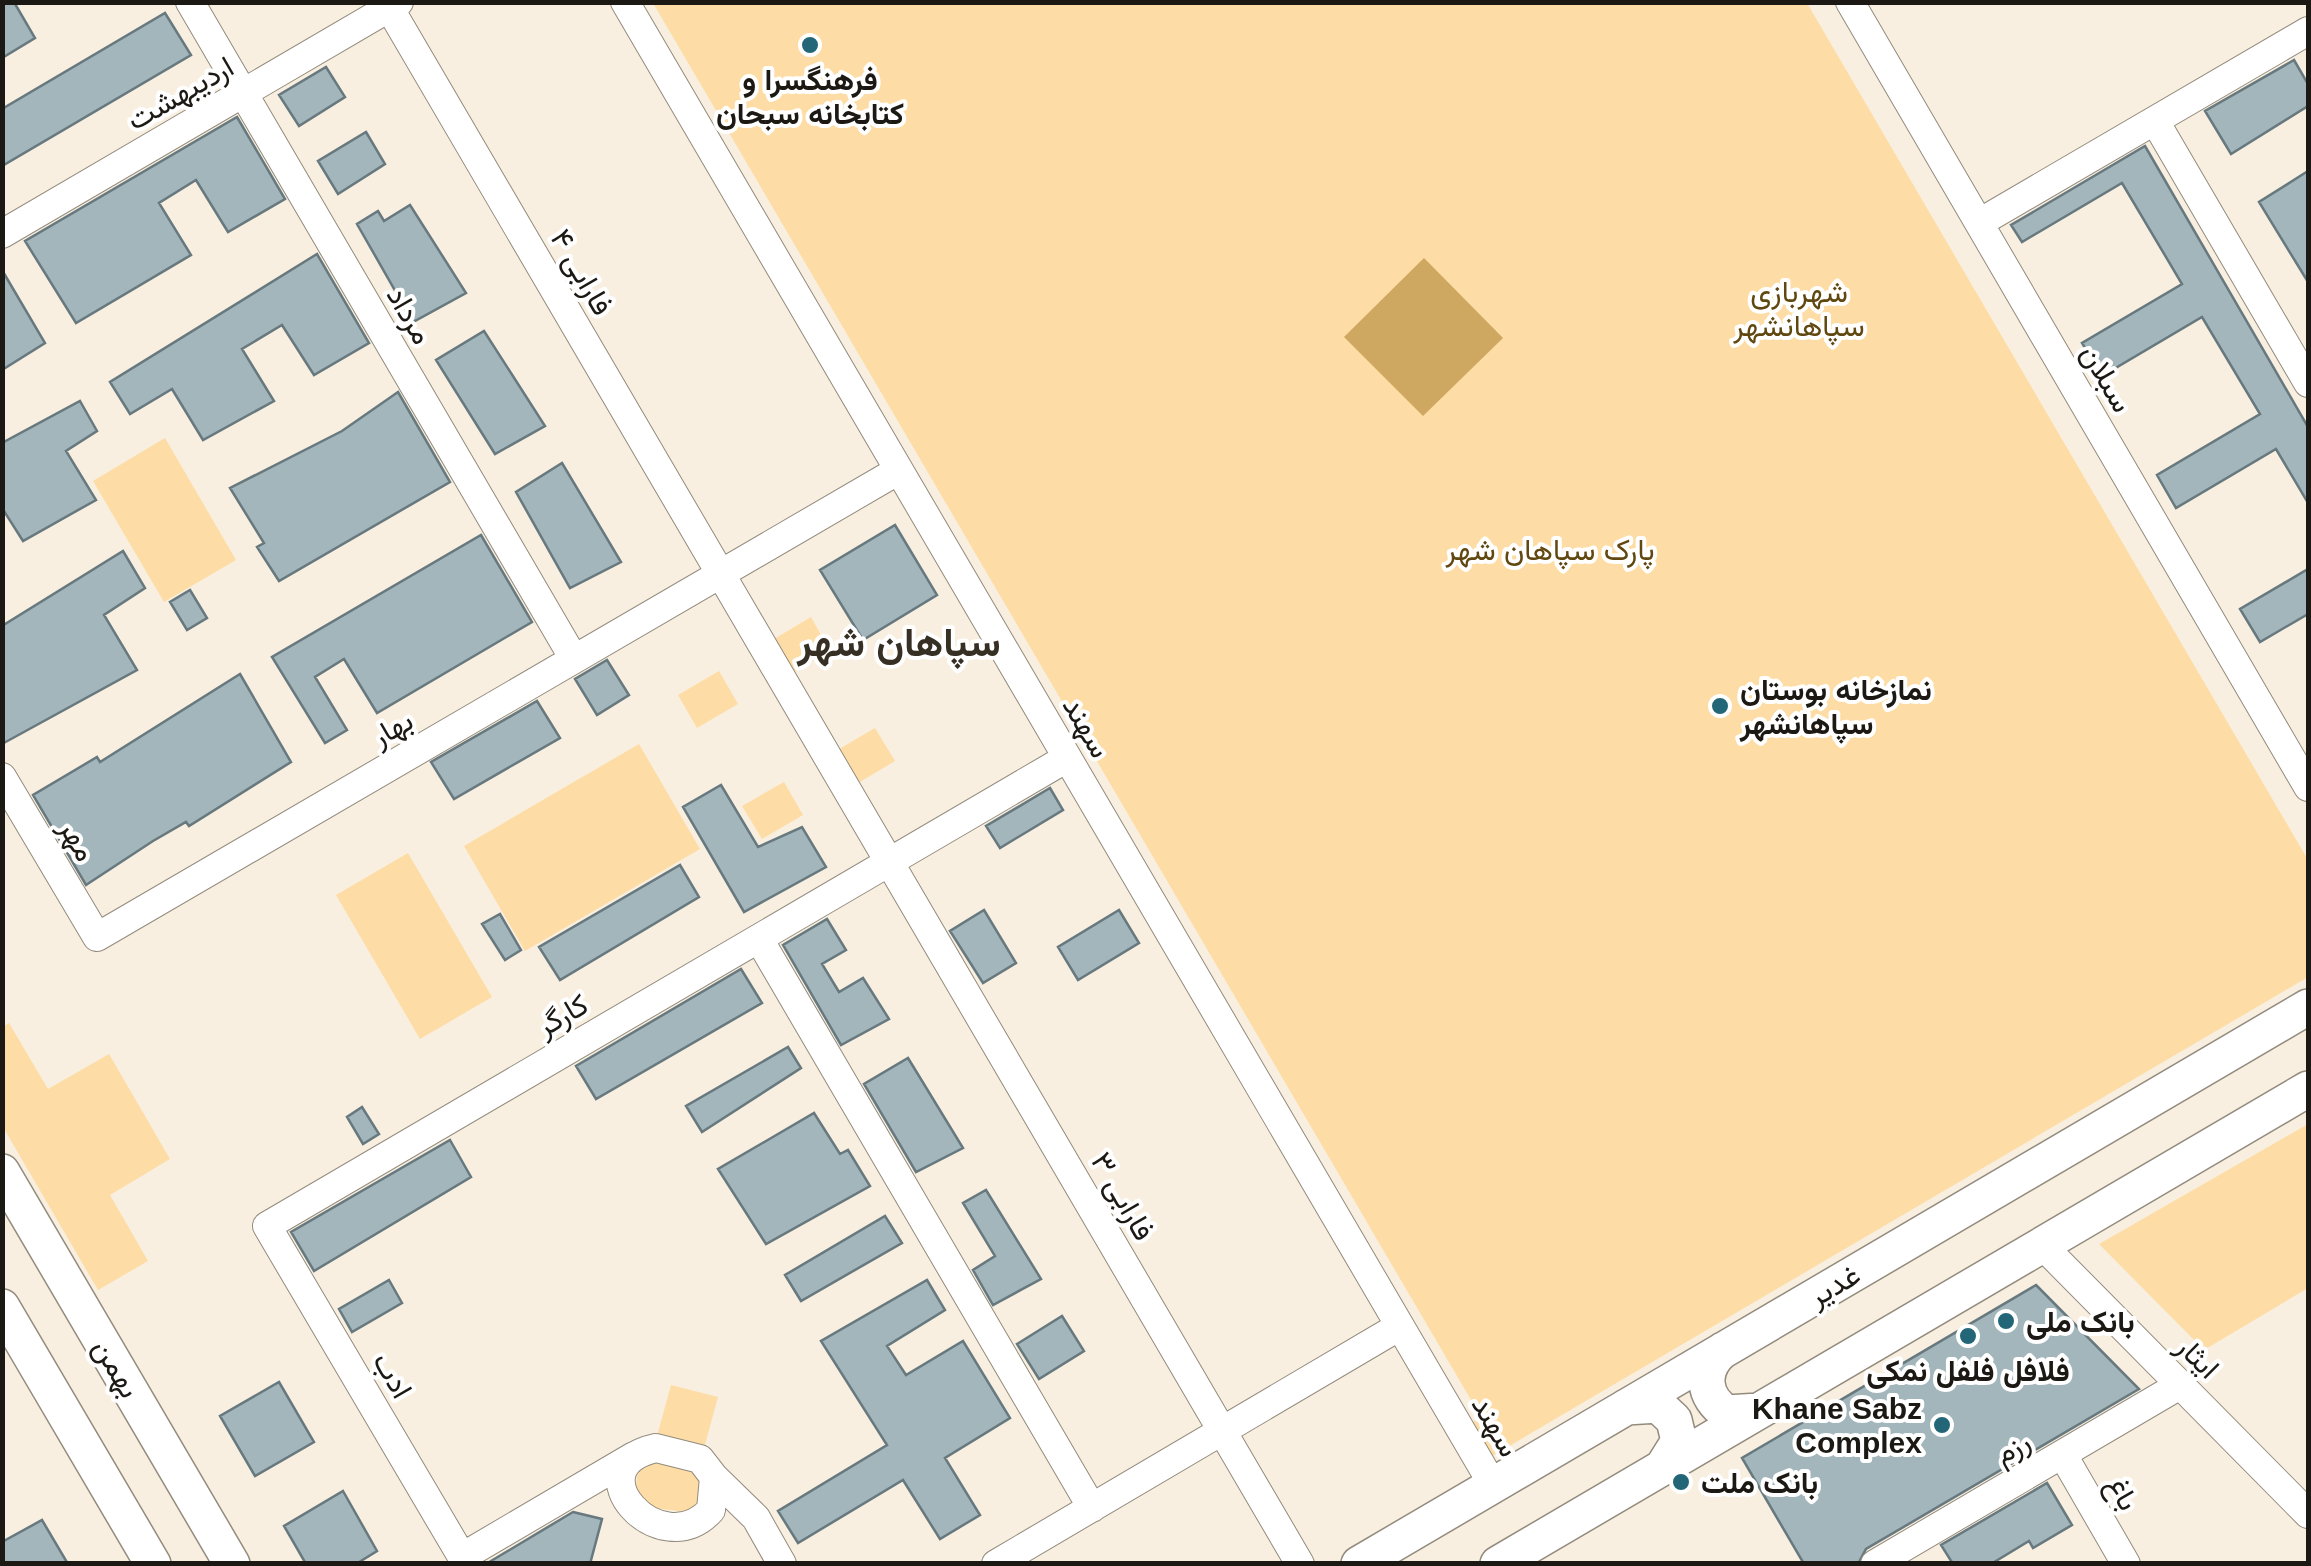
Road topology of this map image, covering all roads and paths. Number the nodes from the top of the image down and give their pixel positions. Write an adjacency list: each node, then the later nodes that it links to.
1 (190, 2): 6 (street, مرداد)
2 (625, 2): 11 (street, سهند)
3 (1850, 2): 8 (street, سبلان)
4 (392, 4): 6 (street, اردیبهشت); 12 (street, فارابی ۴)
5 (2308, 31): 7 (street)
6 (244, 93): 9 (street, اردیبهشت); 13 (street, مرداد)
7 (2155, 121): 8 (street); 10 (street)
8 (1980, 224): 16 (street, سبلان)
9 (2, 234)
10 (2308, 384)
11 (898, 470): 12 (street, بهار); 14 (street, سهند)
12 (720, 574): 13 (street, بهار); 17 (street, فارابی ۴)
13 (574, 659): 18 (street, بهار)
14 (1067, 758): 17 (street, کارگر); 28 (street, سهند)
15 (2, 777): 18 (street, مهر)
16 (2308, 786)
17 (889, 861): 19 (street, کارگر); 33 (street, فارابی ۳)
18 (96, 937)
19 (759, 939): 24 (street, کارگر); 40 (street)
20 (2308, 1007): 29 (main road, غدیر)
21 (2308, 1089): 26 (main road)
22 (2, 1172): 25 (main road, بهمن)
23 (2, 1224): 25 (main road)
24 (268, 1226): 39 (street, ادب)
25 (43, 1241): 46 (main road, بهمن)
26 (2042, 1245): 30 (street, ایثار); 32 (main road)
27 (2, 1307): 45 (main road)
28 (1400, 1326): 33 (street); 38 (street, سهند)
29 (1723, 1350): 31 (main road, غدیر); 32 (main road)
30 (2180, 1385): 34 (street, رزم); 41 (street, ایثار)
31 (1626, 1407): 36 (main road); 38 (main road, غدیر)
32 (1759, 1410): 36 (main road)
33 (1222, 1430): 40 (street); 49 (street, فارابی ۳)
34 (2063, 1455): 52 (street, رزم); 53 (street, باغ)
35 (634, 1456): 37 (street); 39 (street); 42 (street)
36 (1662, 1468): 51 (main road)
37 (714, 1477): 43 (street); 44 (street)
38 (1493, 1485): 50 (main road, غدیر)
39 (572, 1492): 42 (street)
40 (1092, 1508): 48 (street)
41 (2308, 1514)
42 (638, 1516): 44 (street)
43 (756, 1518): 44 (street); 47 (street)
44 (682, 1527)
45 (153, 1564)
46 (232, 1564)
47 (782, 1564)
48 (996, 1564)
49 (1300, 1564)
50 (1359, 1564)
51 (1498, 1564)
52 (1876, 1564)
53 (2126, 1564)

